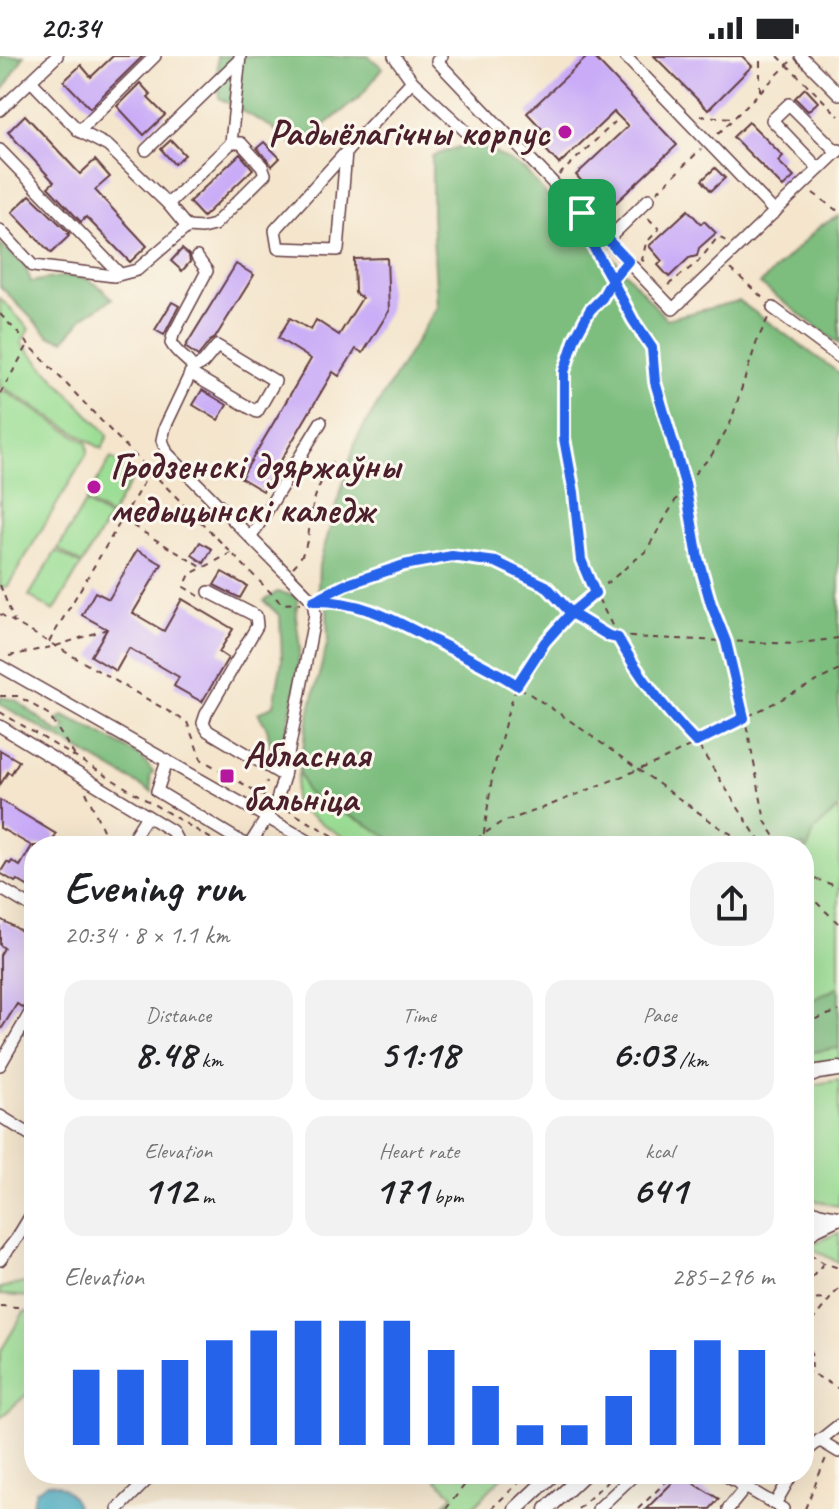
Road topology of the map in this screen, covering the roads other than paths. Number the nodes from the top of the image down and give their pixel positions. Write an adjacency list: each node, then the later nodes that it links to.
1 (57, 56): 8 (street)
2 (155, 56): 12 (street)
3 (394, 56): 9 (street)
4 (625, 56): 22 (street)
5 (799, 56): 10 (street)
6 (240, 58): 14 (street); 16 (street)
7 (437, 58): 25 (street)
8 (31, 81): 11 (street); 12 (street)
9 (412, 81): 13 (street); 18 (street)
10 (839, 94)
11 (0, 110)
12 (79, 131): 21 (street)
13 (474, 139)
14 (231, 143): 21 (street); 23 (street)
15 (0, 150): 27 (street)
16 (146, 150)
17 (838, 151): 19 (street); 19 (street)
18 (346, 152): 18 (street)
19 (819, 169): 22 (street)
20 (649, 199): 25 (street)
21 (168, 204): 23 (street)
22 (775, 212): 25 (street)
23 (187, 227): 27 (street)
24 (0, 230): 27 (street)
25 (607, 240)
26 (197, 257): 30 (street)
27 (120, 274)
28 (773, 308): 29 (street)
29 (839, 357)
30 (191, 370): 30 (street); 32 (street)
31 (321, 422): 32 (street)
32 (251, 537): 37 (street)
33 (209, 592): 37 (street)
34 (2, 662): 36 (street)
35 (0, 726): 38 (street)
36 (167, 761): 39 (street); 42 (street)
37 (284, 776): 39 (street)
38 (147, 816): 40 (street); 41 (street)
39 (267, 817): 43 (street); 44 (street)
40 (134, 836)
41 (175, 836)
42 (231, 836)
43 (255, 836)
44 (300, 836)
45 (0, 888): 46 (street)
46 (24, 902)
47 (24, 1023): 48 (street)
48 (0, 1065)
49 (839, 1069): 50 (main road)
50 (814, 1074)
51 (0, 1116): 52 (street)
52 (24, 1131)
53 (814, 1212): 54 (main road)
54 (838, 1218): 56 (main road)
55 (24, 1226): 57 (street)
56 (814, 1230)
57 (0, 1260)
58 (839, 1425): 59 (street)
59 (829, 1446)
60 (143, 1484): 69 (street)
61 (543, 1484): 67 (main road)
62 (573, 1484): 70 (main road)
63 (624, 1484): 71 (street)
64 (739, 1484): 66 (street)
65 (788, 1484): 68 (street)
66 (745, 1488): 68 (street); 72 (street)
67 (522, 1504): 70 (main road)
68 (779, 1507)
69 (118, 1509)
70 (545, 1509)
71 (598, 1509)
72 (728, 1509)

